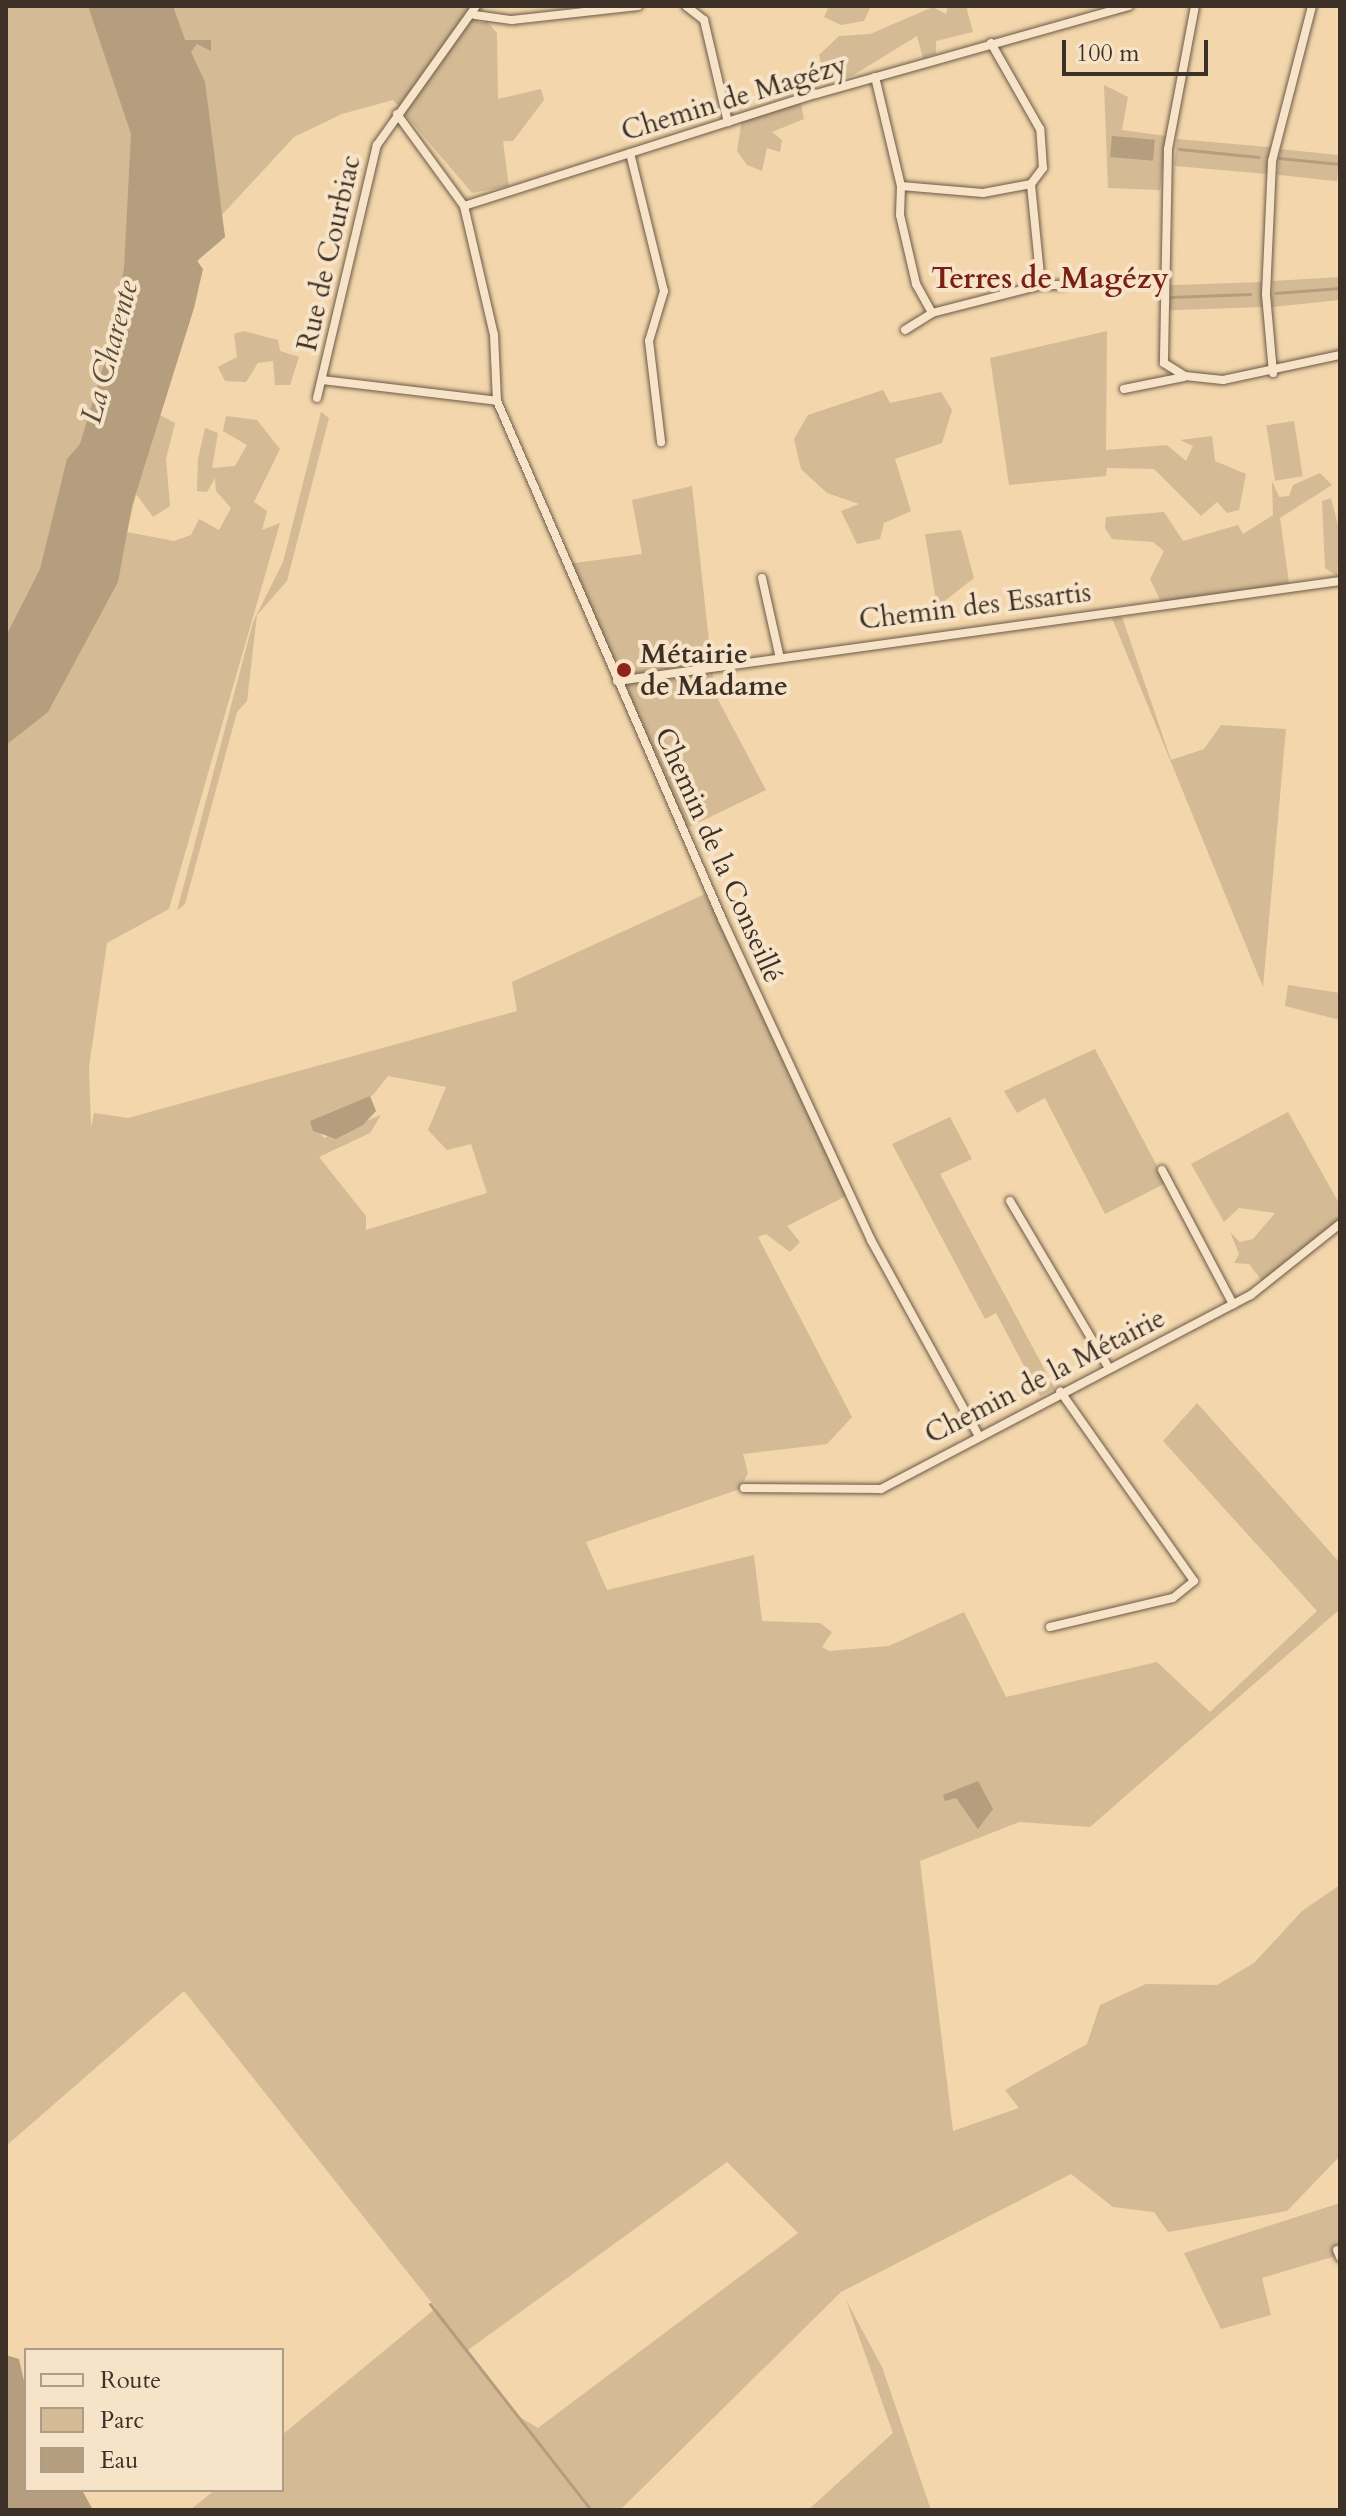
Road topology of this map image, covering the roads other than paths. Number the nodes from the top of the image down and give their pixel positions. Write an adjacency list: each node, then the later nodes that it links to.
1 (638, 6): 6 (street)
2 (686, 6): 10 (street)
3 (1129, 6): 7 (street, Chemin de Magézy)
4 (1195, 6): 21 (street)
5 (1312, 6): 20 (street)
6 (475, 10): 9 (street, Rue de Courbiac)
7 (991, 43): 8 (street, Chemin de Magézy); 12 (street)
8 (875, 77): 10 (street, Chemin de Magézy); 13 (street)
9 (397, 114): 14 (street); 22 (street, Rue de Courbiac)
10 (728, 122): 11 (street, Chemin de Magézy)
11 (630, 153): 14 (street, Chemin de Magézy); 26 (street)
12 (1031, 184): 13 (street); 15 (street)
13 (901, 186): 17 (street)
14 (464, 206): 25 (street)
15 (1041, 285): 16 (street); 17 (street)
16 (1062, 285)
17 (932, 313): 18 (street)
18 (905, 330)
19 (1340, 355): 20 (street)
20 (1273, 373): 21 (street)
21 (1185, 376): 23 (street)
22 (322, 380): 24 (street, Rue de Courbiac); 25 (street)
23 (1124, 389)
24 (317, 398)
25 (497, 401): 30 (street, Chemin de la Conseillé)
26 (661, 442)
27 (762, 578): 29 (street)
28 (1340, 581): 29 (street, Chemin des Essartis)
29 (779, 654): 30 (street, Chemin des Essartis)
30 (617, 681): 37 (street, Chemin de la Conseillé)
31 (1162, 1170): 34 (street)
32 (1010, 1201): 35 (street)
33 (1340, 1224): 34 (street, Chemin de la Métairie)
34 (1233, 1304): 35 (street, Chemin de la Métairie)
35 (1108, 1367): 36 (street, Chemin de la Métairie)
36 (1060, 1391): 37 (street, Chemin de la Métairie); 39 (street)
37 (977, 1433): 38 (street, Chemin de la Métairie)
38 (744, 1488)
39 (1050, 1627)

